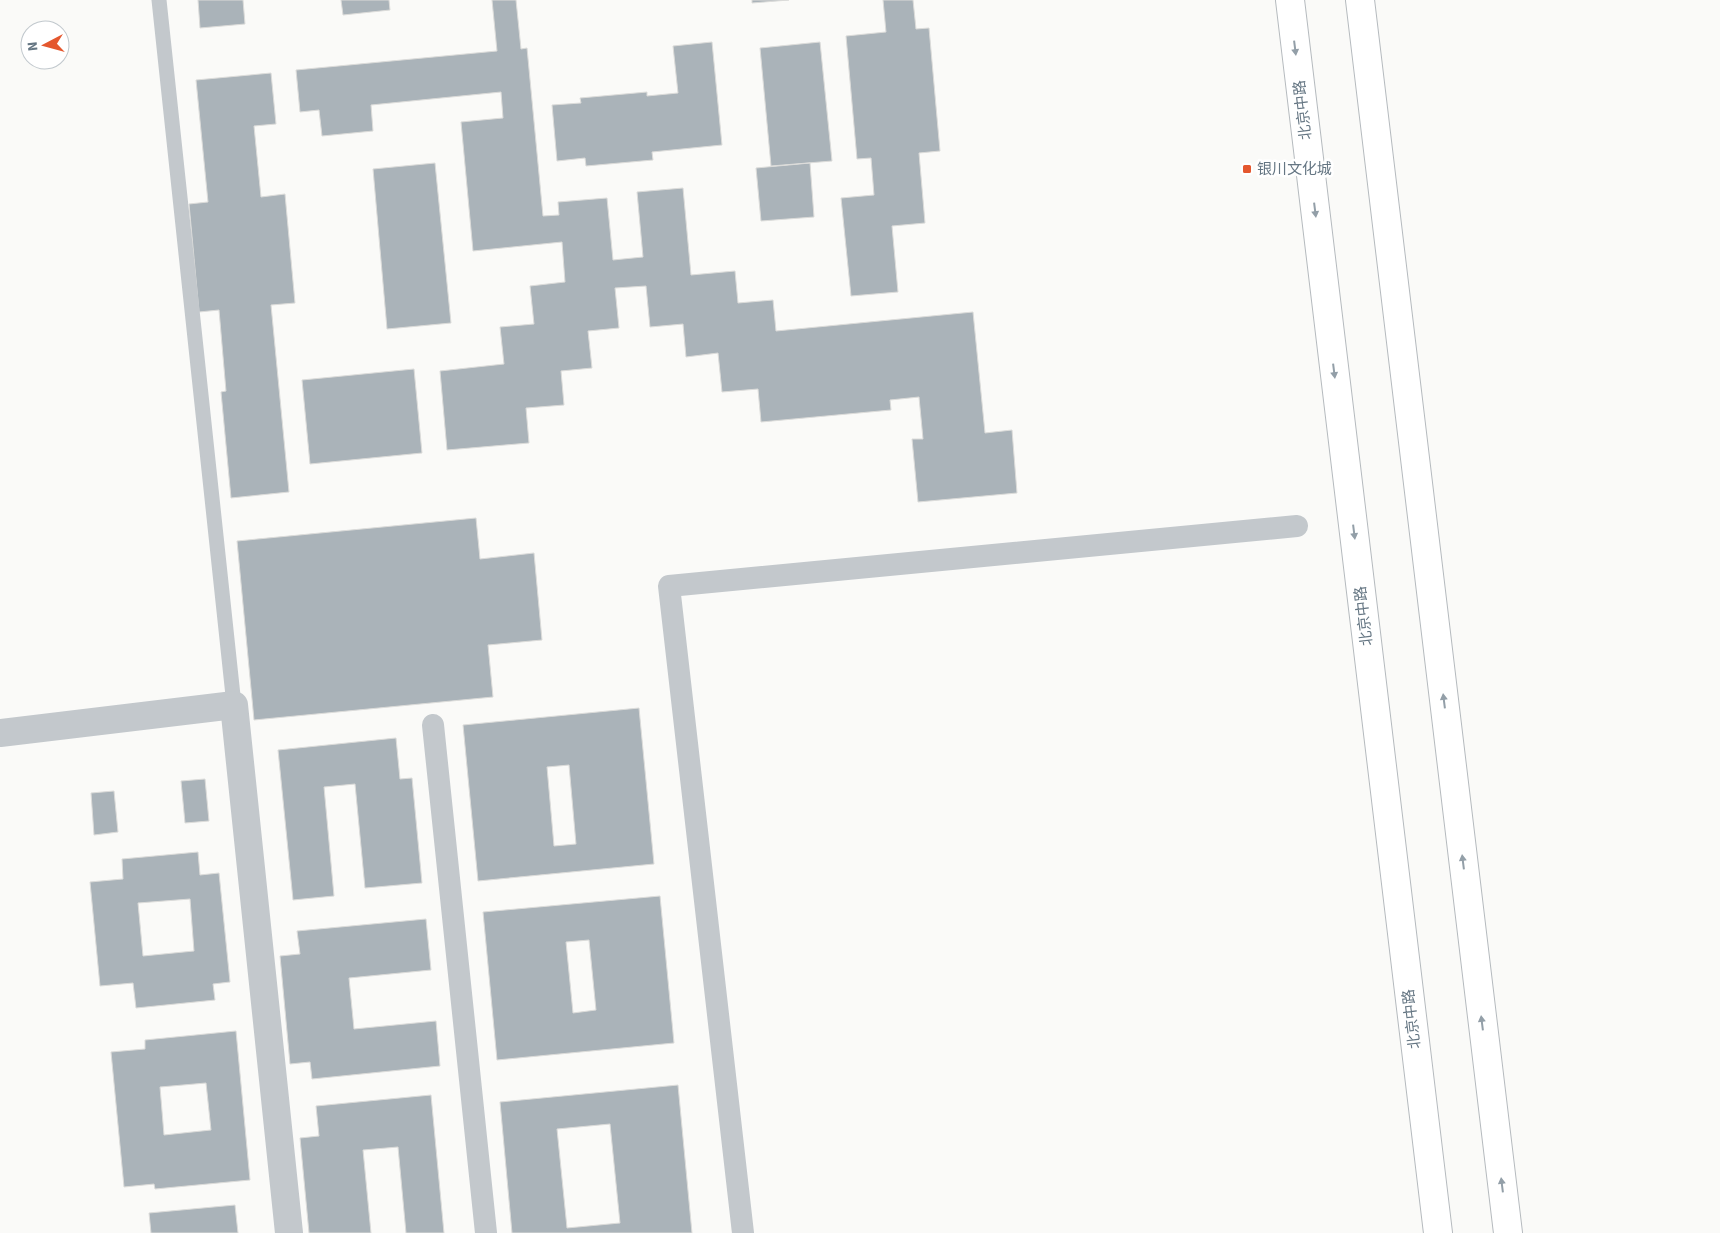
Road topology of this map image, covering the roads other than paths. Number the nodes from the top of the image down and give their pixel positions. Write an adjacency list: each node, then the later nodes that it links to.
1 (159, 0): 5 (lane)
2 (1290, 0): 11 (main road, 北京中路, one-way to 11)
3 (1360, 0): 12 (main road, one-way to 3)
4 (1297, 526): 10 (street)
5 (234, 705): 7 (street); 8 (street)
6 (433, 725): 9 (street)
7 (0, 734)
8 (289, 1233)
9 (486, 1233)
10 (743, 1233)
11 (1438, 1233)
12 (1508, 1233)

